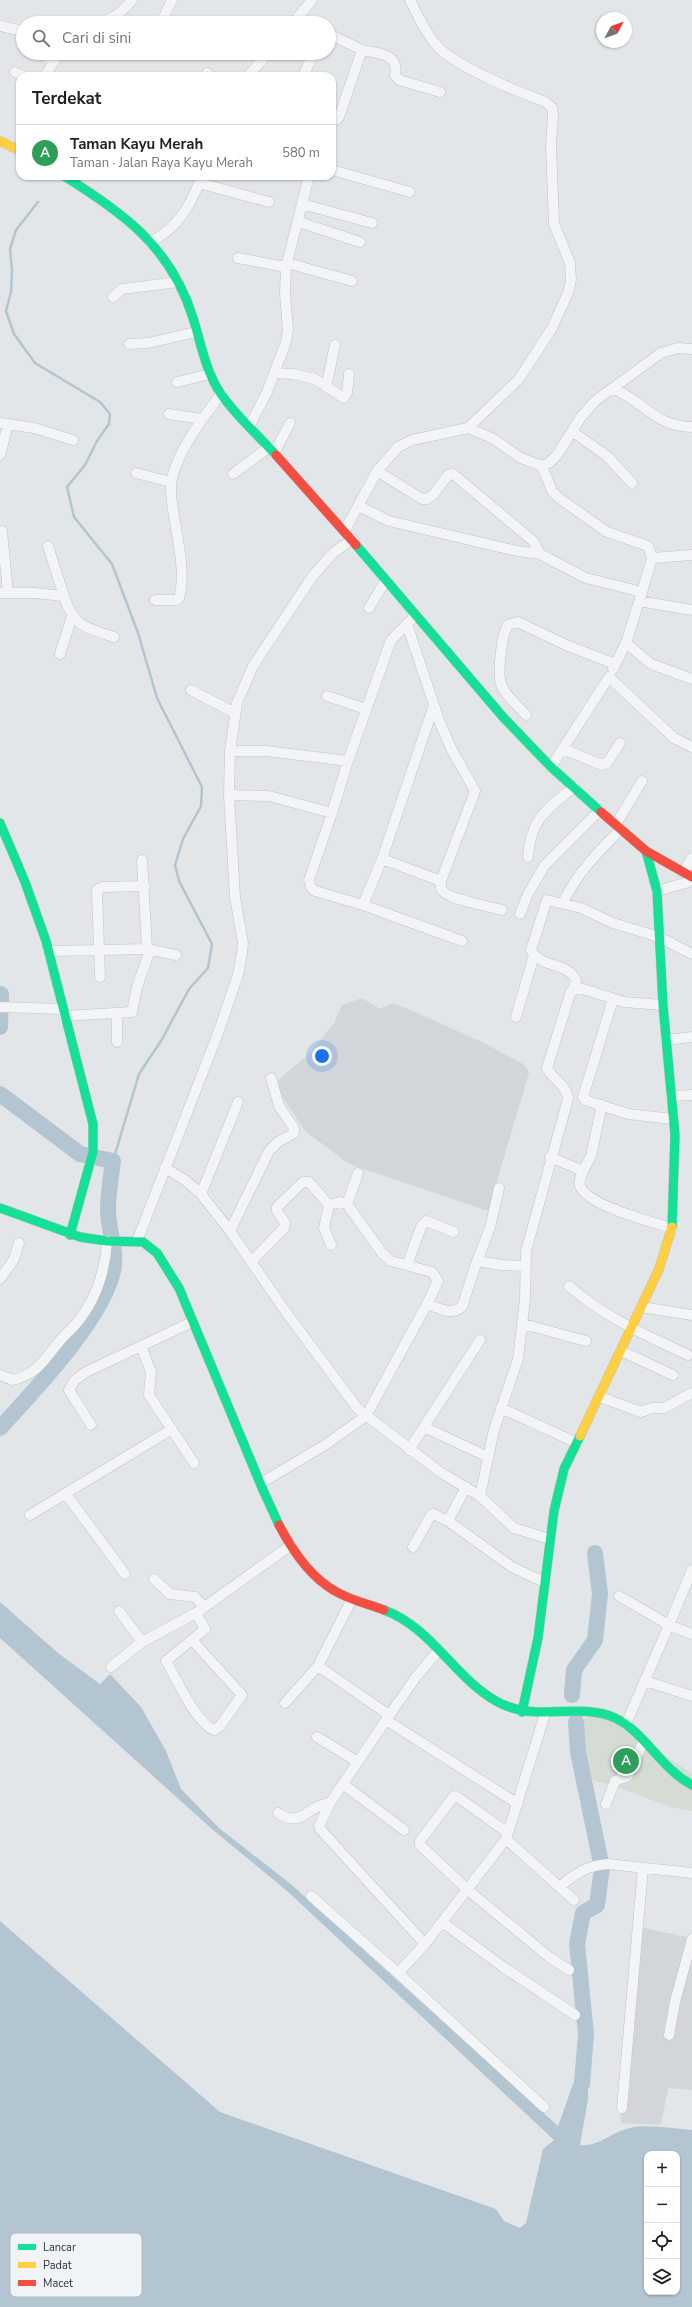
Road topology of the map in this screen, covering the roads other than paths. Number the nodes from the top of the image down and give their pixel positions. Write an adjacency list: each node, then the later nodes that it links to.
1 (132, 0): 5 (street)
2 (172, 0): 6 (street)
3 (312, 0): 7 (street)
4 (410, 0): 56 (street)
5 (116, 16)
6 (164, 16)
7 (300, 16)
8 (0, 26): 9 (street)
9 (16, 30)
10 (336, 37): 11 (street)
11 (362, 50): 18 (street); 19 (street)
12 (55, 60): 15 (street)
13 (262, 60): 16 (street)
14 (311, 60): 17 (street)
15 (48, 72)
16 (251, 72)
17 (306, 72)
18 (440, 92)
19 (336, 120)
20 (0, 141): 21 (main road)
21 (16, 149)
22 (336, 171): 27 (street)
23 (70, 180): 32 (main road)
24 (200, 180): 32 (street)
25 (203, 180): 28 (street)
26 (308, 180): 29 (street)
27 (410, 192)
28 (269, 202)
29 (302, 204): 30 (street); 31 (street)
30 (299, 222): 33 (street); 35 (street)
31 (372, 224)
32 (150, 242): 37 (main road)
33 (360, 242)
34 (238, 258): 35 (street)
35 (287, 265): 36 (street); 43 (street)
36 (352, 281)
37 (178, 282): 38 (street); 39 (main road)
38 (112, 297)
39 (196, 332): 40 (street); 44 (main road)
40 (129, 344)
41 (335, 345): 47 (street)
42 (692, 348): 48 (street)
43 (275, 373): 47 (street); 54 (street)
44 (210, 374): 46 (street); 49 (main road)
45 (349, 374): 47 (street)
46 (177, 382)
47 (326, 387)
48 (614, 389): 55 (street); 57 (street)
49 (221, 394): 51 (street); 54 (main road)
50 (169, 414): 51 (street)
51 (202, 419): 65 (street)
52 (4, 424): 58 (street); 60 (street)
53 (290, 424): 59 (street)
54 (250, 425): 59 (main road)
55 (692, 426)
56 (468, 428): 61 (street); 62 (street)
57 (573, 432): 61 (street); 66 (street)
58 (73, 440)
59 (271, 450): 64 (street); 68 (main road)
60 (0, 455)
61 (542, 466): 74 (street)
62 (377, 471): 67 (street); 72 (street)
63 (136, 473): 65 (street)
64 (233, 474)
65 (171, 482): 79 (street)
66 (632, 482)
67 (359, 506): 68 (street); 72 (street)
68 (345, 530): 70 (main road)
69 (2, 531): 76 (street)
70 (353, 539): 75 (main road); 95 (street)
71 (48, 546): 77 (street)
72 (540, 554): 78 (street)
73 (692, 555): 74 (street)
74 (652, 558): 78 (street)
75 (386, 580): 80 (street); 83 (main road)
76 (4, 593): 77 (street)
77 (64, 596): 82 (street)
78 (641, 596): 81 (street); 86 (street)
79 (155, 600)
80 (369, 608)
81 (692, 610)
82 (72, 616): 85 (street); 87 (street)
83 (415, 616): 84 (street); 102 (main road)
84 (407, 624): 93 (street); 94 (street)
85 (114, 637)
86 (626, 643): 88 (street); 90 (street)
87 (60, 654)
88 (615, 664): 89 (street); 96 (street)
89 (609, 677): 98 (street); 99 (street)
90 (692, 679)
91 (191, 690): 95 (street)
92 (327, 696): 94 (street)
93 (434, 704): 113 (street); 116 (street)
94 (366, 709): 101 (street)
95 (235, 713): 100 (street)
96 (526, 715)
97 (620, 743): 99 (street)
98 (692, 747)
99 (563, 749): 102 (street)
100 (230, 751): 101 (street); 105 (street)
101 (348, 761): 107 (street)
102 (551, 766): 104 (main road)
103 (642, 781): 109 (street)
104 (574, 787): 106 (main road); 111 (street)
105 (229, 795): 107 (street); 150 (street)
106 (600, 810): 109 (main road); 123 (street)
107 (332, 813): 121 (street)
108 (0, 823): 128 (main road)
109 (619, 827): 110 (main road); 120 (street)
110 (646, 851): 115 (main road); 119 (main road)
111 (528, 857)
112 (692, 858): 115 (street)
113 (382, 859): 116 (street); 121 (street)
114 (142, 860): 118 (street)
115 (688, 875)
116 (441, 881): 122 (street)
117 (692, 881): 119 (street)
118 (145, 886): 126 (street); 127 (street)
119 (657, 891): 124 (main road)
120 (564, 903): 124 (street); 131 (street)
121 (363, 906): 125 (street)
122 (502, 910)
123 (520, 914)
124 (659, 937): 129 (street); 135 (main road)
125 (462, 941)
126 (148, 949): 127 (street); 130 (street); 138 (street)
127 (99, 950): 128 (street); 132 (street)
128 (50, 951): 137 (main road)
129 (692, 954)
130 (176, 955)
131 (534, 955): 133 (street); 139 (street)
132 (100, 978)
133 (574, 988): 134 (street); 149 (street)
134 (613, 999): 135 (street); 147 (street)
135 (663, 1005): 141 (main road)
136 (0, 1007): 137 (street)
137 (63, 1013): 138 (street); 161 (main road)
138 (117, 1014): 142 (street)
139 (516, 1016)
140 (692, 1037): 141 (street)
141 (666, 1040): 145 (main road)
142 (117, 1042)
143 (271, 1078): 159 (street)
144 (692, 1095): 145 (street)
145 (671, 1096): 148 (main road)
146 (238, 1102): 154 (street)
147 (602, 1105): 148 (street); 151 (street)
148 (673, 1118): 158 (main road)
149 (550, 1157): 151 (street); 169 (street)
150 (165, 1168): 154 (street); 163 (street)
151 (583, 1170): 158 (street)
152 (358, 1173): 155 (street)
153 (499, 1188): 166 (street)
154 (201, 1194): 159 (street)
155 (347, 1204): 156 (street); 168 (street)
156 (329, 1206): 165 (street); 167 (street)
157 (0, 1208): 161 (main road)
158 (672, 1228): 173 (main road)
159 (230, 1231): 167 (street)
160 (454, 1232): 168 (street)
161 (70, 1235): 162 (main road)
162 (109, 1241): 163 (main road); 183 (street)
163 (137, 1241): 175 (main road)
164 (19, 1243): 170 (street)
165 (331, 1245)
166 (477, 1261): 169 (street); 172 (street)
167 (251, 1262): 188 (street)
168 (408, 1266): 172 (street)
169 (525, 1266): 176 (street)
170 (0, 1279)
171 (569, 1286): 177 (street)
172 (427, 1304): 188 (street)
173 (641, 1307): 174 (street); 177 (main road)
174 (692, 1316)
175 (192, 1322): 180 (street); 196 (main road)
176 (523, 1324): 179 (street); 187 (street)
177 (632, 1329): 181 (main road); 182 (street)
178 (480, 1340): 190 (street)
179 (586, 1341)
180 (141, 1346): 189 (street); 191 (street)
181 (621, 1351): 184 (street); 186 (main road)
182 (688, 1355)
183 (0, 1375)
184 (673, 1375)
185 (692, 1393): 186 (street)
186 (600, 1397): 192 (main road)
187 (501, 1408): 192 (street); 194 (street)
188 (366, 1416): 193 (street); 196 (street)
189 (91, 1425)
190 (424, 1427): 193 (street); 194 (street)
191 (172, 1429): 195 (street); 198 (street)
192 (577, 1444): 202 (main road)
193 (409, 1450): 197 (street)
194 (488, 1457): 199 (street)
195 (194, 1463)
196 (261, 1483): 203 (main road)
197 (466, 1487): 199 (street); 201 (street)
198 (66, 1494): 200 (street); 206 (street)
199 (480, 1496): 202 (street)
200 (30, 1515)
201 (448, 1521): 204 (street); 208 (street)
202 (549, 1539): 208 (main road)
203 (291, 1545): 210 (main road); 211 (street)
204 (413, 1547)
205 (692, 1570): 213 (street)
206 (126, 1574)
207 (154, 1579): 211 (street)
208 (544, 1582): 223 (main road)
209 (619, 1596): 213 (street)
210 (352, 1599): 217 (main road); 218 (street)
211 (200, 1610): 215 (street); 216 (street)
212 (119, 1611): 216 (street)
213 (669, 1625): 214 (street); 220 (street)
214 (692, 1634)
215 (192, 1640): 215 (street)
216 (142, 1642): 219 (street)
217 (439, 1650): 223 (main road); 225 (street)
218 (318, 1666): 222 (street); 225 (street)
219 (111, 1667)
220 (645, 1681): 221 (street); 226 (street)
221 (692, 1696)
222 (285, 1703)
223 (522, 1712): 224 (main road)
224 (544, 1714): 226 (main road); 233 (street)
225 (388, 1718): 229 (street); 233 (street)
226 (626, 1724): 228 (main road)
227 (317, 1737): 229 (street)
228 (643, 1742): 231 (main road); 234 (street)
229 (358, 1762): 230 (street)
230 (343, 1784): 232 (street); 236 (street)
231 (692, 1785)
232 (330, 1803): 235 (street); 246 (street)
233 (518, 1804): 237 (street)
234 (606, 1804)
235 (278, 1813)
236 (404, 1830)
237 (507, 1836): 240 (street); 241 (street); 241 (street)
238 (643, 1868): 239 (street); 240 (street); 253 (street)
239 (692, 1873)
240 (559, 1887): 243 (street)
241 (468, 1890): 244 (street); 248 (street)
242 (311, 1896): 249 (street)
243 (574, 1900)
244 (442, 1922): 246 (street); 250 (street)
245 (692, 1940): 247 (street)
246 (425, 1944): 249 (street)
247 (690, 1953): 251 (street)
248 (569, 1970)
249 (398, 1973): 252 (street)
250 (575, 2015)
251 (669, 2035)
252 (544, 2107)
253 (622, 2108)

